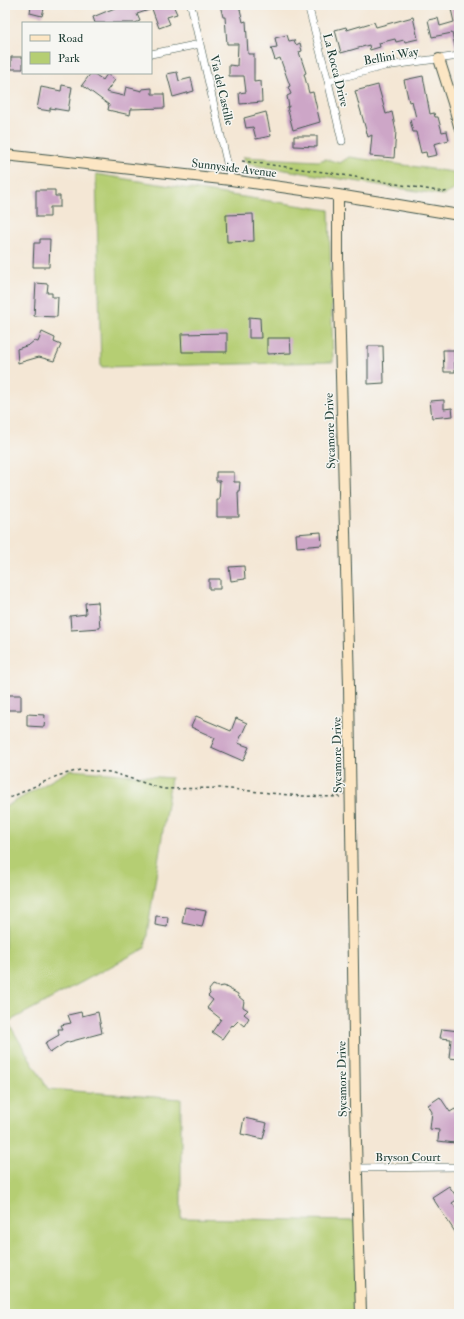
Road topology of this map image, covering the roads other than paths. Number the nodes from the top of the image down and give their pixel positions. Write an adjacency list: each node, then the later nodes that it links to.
1 (192, 5): 3 (street, Via del Castille)
2 (308, 5): 7 (street, La Rocca Drive)
3 (200, 44): 4 (street); 12 (street, Via del Castille)
4 (152, 54)
5 (459, 56): 6 (street, Bellini Way)
6 (439, 59): 7 (street, Bellini Way); 8 (street)
7 (328, 81): 9 (street, La Rocca Drive)
8 (459, 126)
9 (342, 141)
10 (6, 156): 11 (street); 12 (street, Sunnyside Avenue)
11 (5, 171)
12 (231, 180): 13 (street, Sunnyside Avenue)
13 (338, 195): 14 (street, Sunnyside Avenue); 16 (street, Sycamore Drive)
14 (459, 215)
15 (459, 1167): 16 (street, Bryson Court)
16 (357, 1168): 17 (street, Sycamore Drive)
17 (361, 1314)

